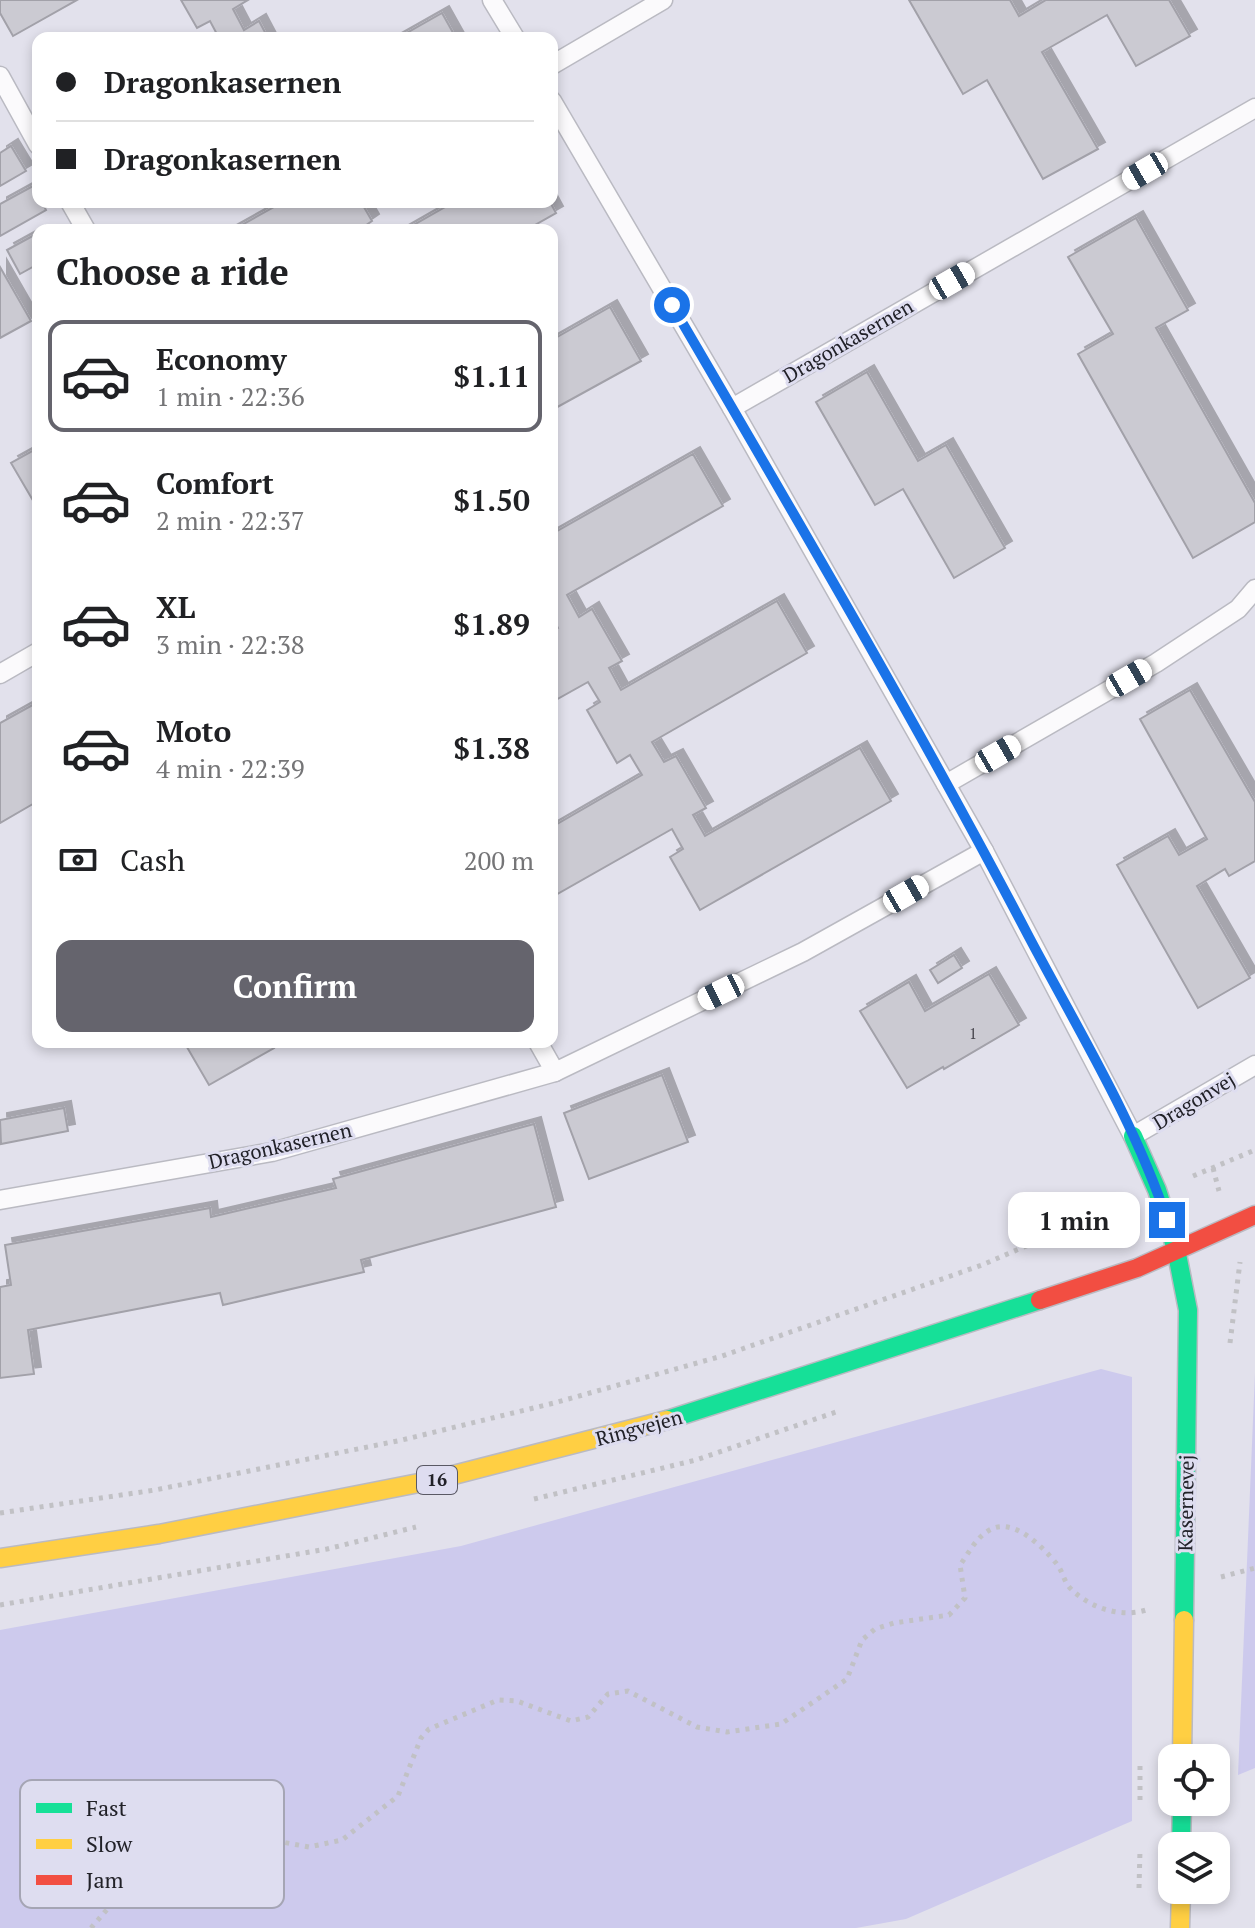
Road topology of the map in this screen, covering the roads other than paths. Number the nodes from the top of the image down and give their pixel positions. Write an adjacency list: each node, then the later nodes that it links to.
1 (492, 0): 3 (lane)
2 (663, 0): 4 (lane)
3 (511, 32)
4 (558, 61)
5 (0, 76): 8 (lane)
6 (1255, 108): 9 (lane, Dragonkasernen)
7 (558, 111): 9 (lane)
8 (32, 134)
9 (732, 408): 13 (lane)
10 (1255, 589): 13 (lane)
11 (32, 655): 12 (lane)
12 (0, 674)
13 (946, 784): 14 (lane)
14 (984, 851): 17 (lane, Dragonkasernen); 18 (lane)
15 (541, 1048): 17 (lane)
16 (1255, 1065): 18 (lane, Dragonvej)
17 (555, 1072): 19 (lane, Dragonkasernen)
18 (1133, 1136): 21 (main road)
19 (0, 1200)
20 (1255, 1215): 21 (main road, Ringvejen / 16)
21 (1176, 1249): 22 (main road, Ringvejen / 16); 23 (main road, Kasernevej)
22 (0, 1558)
23 (1182, 1744)
24 (1181, 1904): 25 (main road)
25 (1180, 1928)

